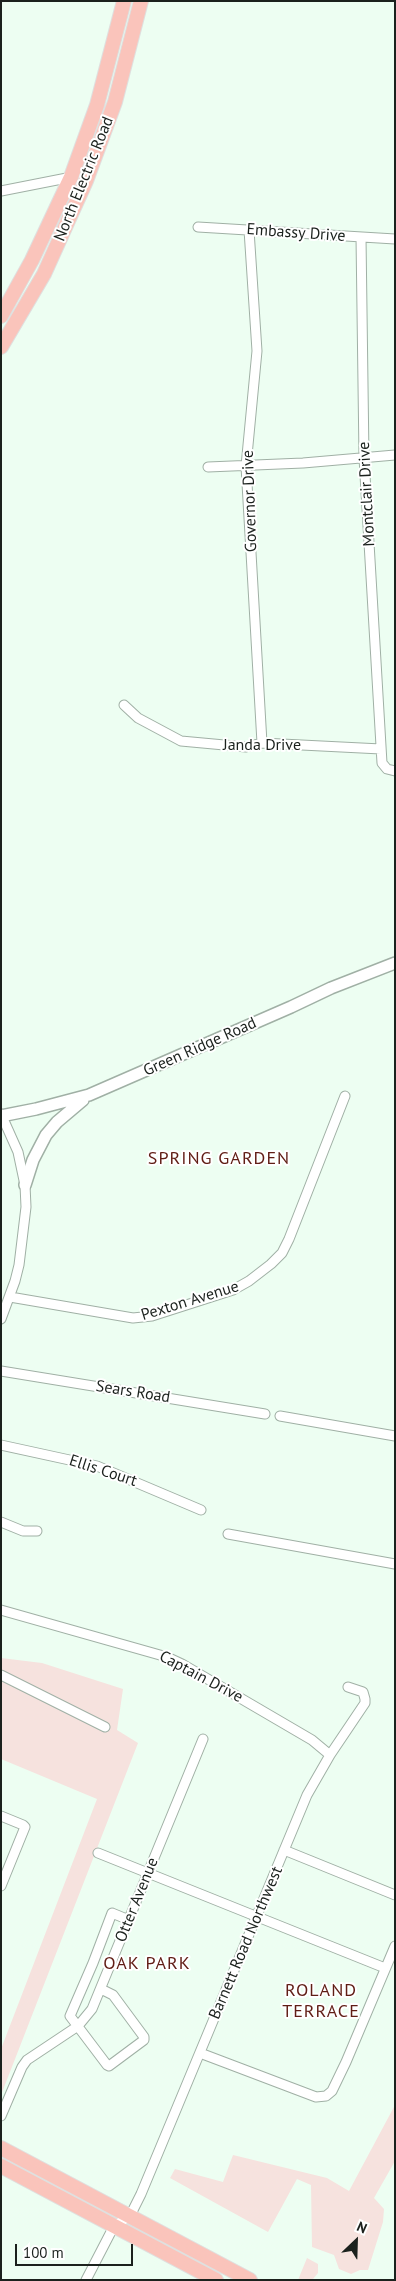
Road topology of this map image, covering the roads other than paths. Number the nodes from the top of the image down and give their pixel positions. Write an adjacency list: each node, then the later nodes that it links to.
1 (124, 1): 3 (main road, North Electric Road)
2 (141, 1): 4 (main road, North Electric Road)
3 (71, 177): 4 (street); 5 (street); 10 (main road, North Electric Road)
4 (86, 181): 11 (main road, North Electric Road)
5 (1, 191)
6 (198, 227): 7 (street, Embassy Drive)
7 (249, 230): 8 (street, Embassy Drive); 14 (street, Governor Drive)
8 (361, 238): 9 (street, Embassy Drive); 13 (street, Montclair Drive)
9 (395, 239)
10 (1, 316)
11 (1, 347)
12 (395, 455): 13 (street)
13 (364, 458): 14 (street); 18 (street, Montclair Drive)
14 (246, 466): 15 (street); 17 (street, Governor Drive)
15 (208, 467)
16 (124, 705): 17 (street, Janda Drive)
17 (262, 743): 18 (street, Janda Drive)
18 (381, 749): 19 (street)
19 (395, 771)
20 (395, 963): 21 (street, Green Ridge Road)
21 (89, 1095): 23 (street, Green Ridge Road); 24 (street)
22 (345, 1096): 25 (street, Pexton Avenue)
23 (1, 1115): 24 (street)
24 (25, 1185): 25 (street)
25 (10, 1297): 26 (street)
26 (1, 1319)
27 (1, 1371): 28 (street, Sears Road)
28 (265, 1414)
29 (280, 1416): 30 (street)
30 (395, 1436)
31 (1, 1444): 32 (street, Ellis Court)
32 (202, 1510)
33 (1, 1522): 34 (street)
34 (37, 1531)
35 (228, 1534): 36 (street)
36 (395, 1564)
37 (1, 1610): 42 (street, Captain Drive)
38 (1, 1676): 40 (street)
39 (348, 1687): 42 (street, Barnett Road Northwest)
40 (104, 1727)
41 (203, 1740): 46 (street, Otter Avenue)
42 (330, 1755): 44 (street, Barnett Road Northwest)
43 (1, 1816): 47 (street)
44 (284, 1850): 48 (street); 49 (street, Barnett Road Northwest)
45 (98, 1853): 46 (street)
46 (148, 1873): 49 (street); 50 (street, Otter Avenue)
47 (1, 1886)
48 (395, 1895)
49 (257, 1916): 52 (street); 55 (street, Barnett Road Northwest)
50 (129, 1920): 53 (street, Otter Avenue); 54 (street)
51 (395, 1946): 52 (street)
52 (385, 1968): 55 (street)
53 (101, 1989): 54 (street, Otter Avenue); 54 (street)
54 (78, 2026): 56 (street, Otter Avenue)
55 (200, 2053): 59 (street, Barnett Road Northwest)
56 (1, 2116)
57 (1, 2148): 59 (main road)
58 (1, 2166): 60 (main road)
59 (130, 2216): 60 (street); 61 (main road)
60 (114, 2226): 62 (street); 63 (main road)
61 (232, 2276): 64 (main road)
62 (86, 2280)
63 (216, 2280)
64 (250, 2280)

